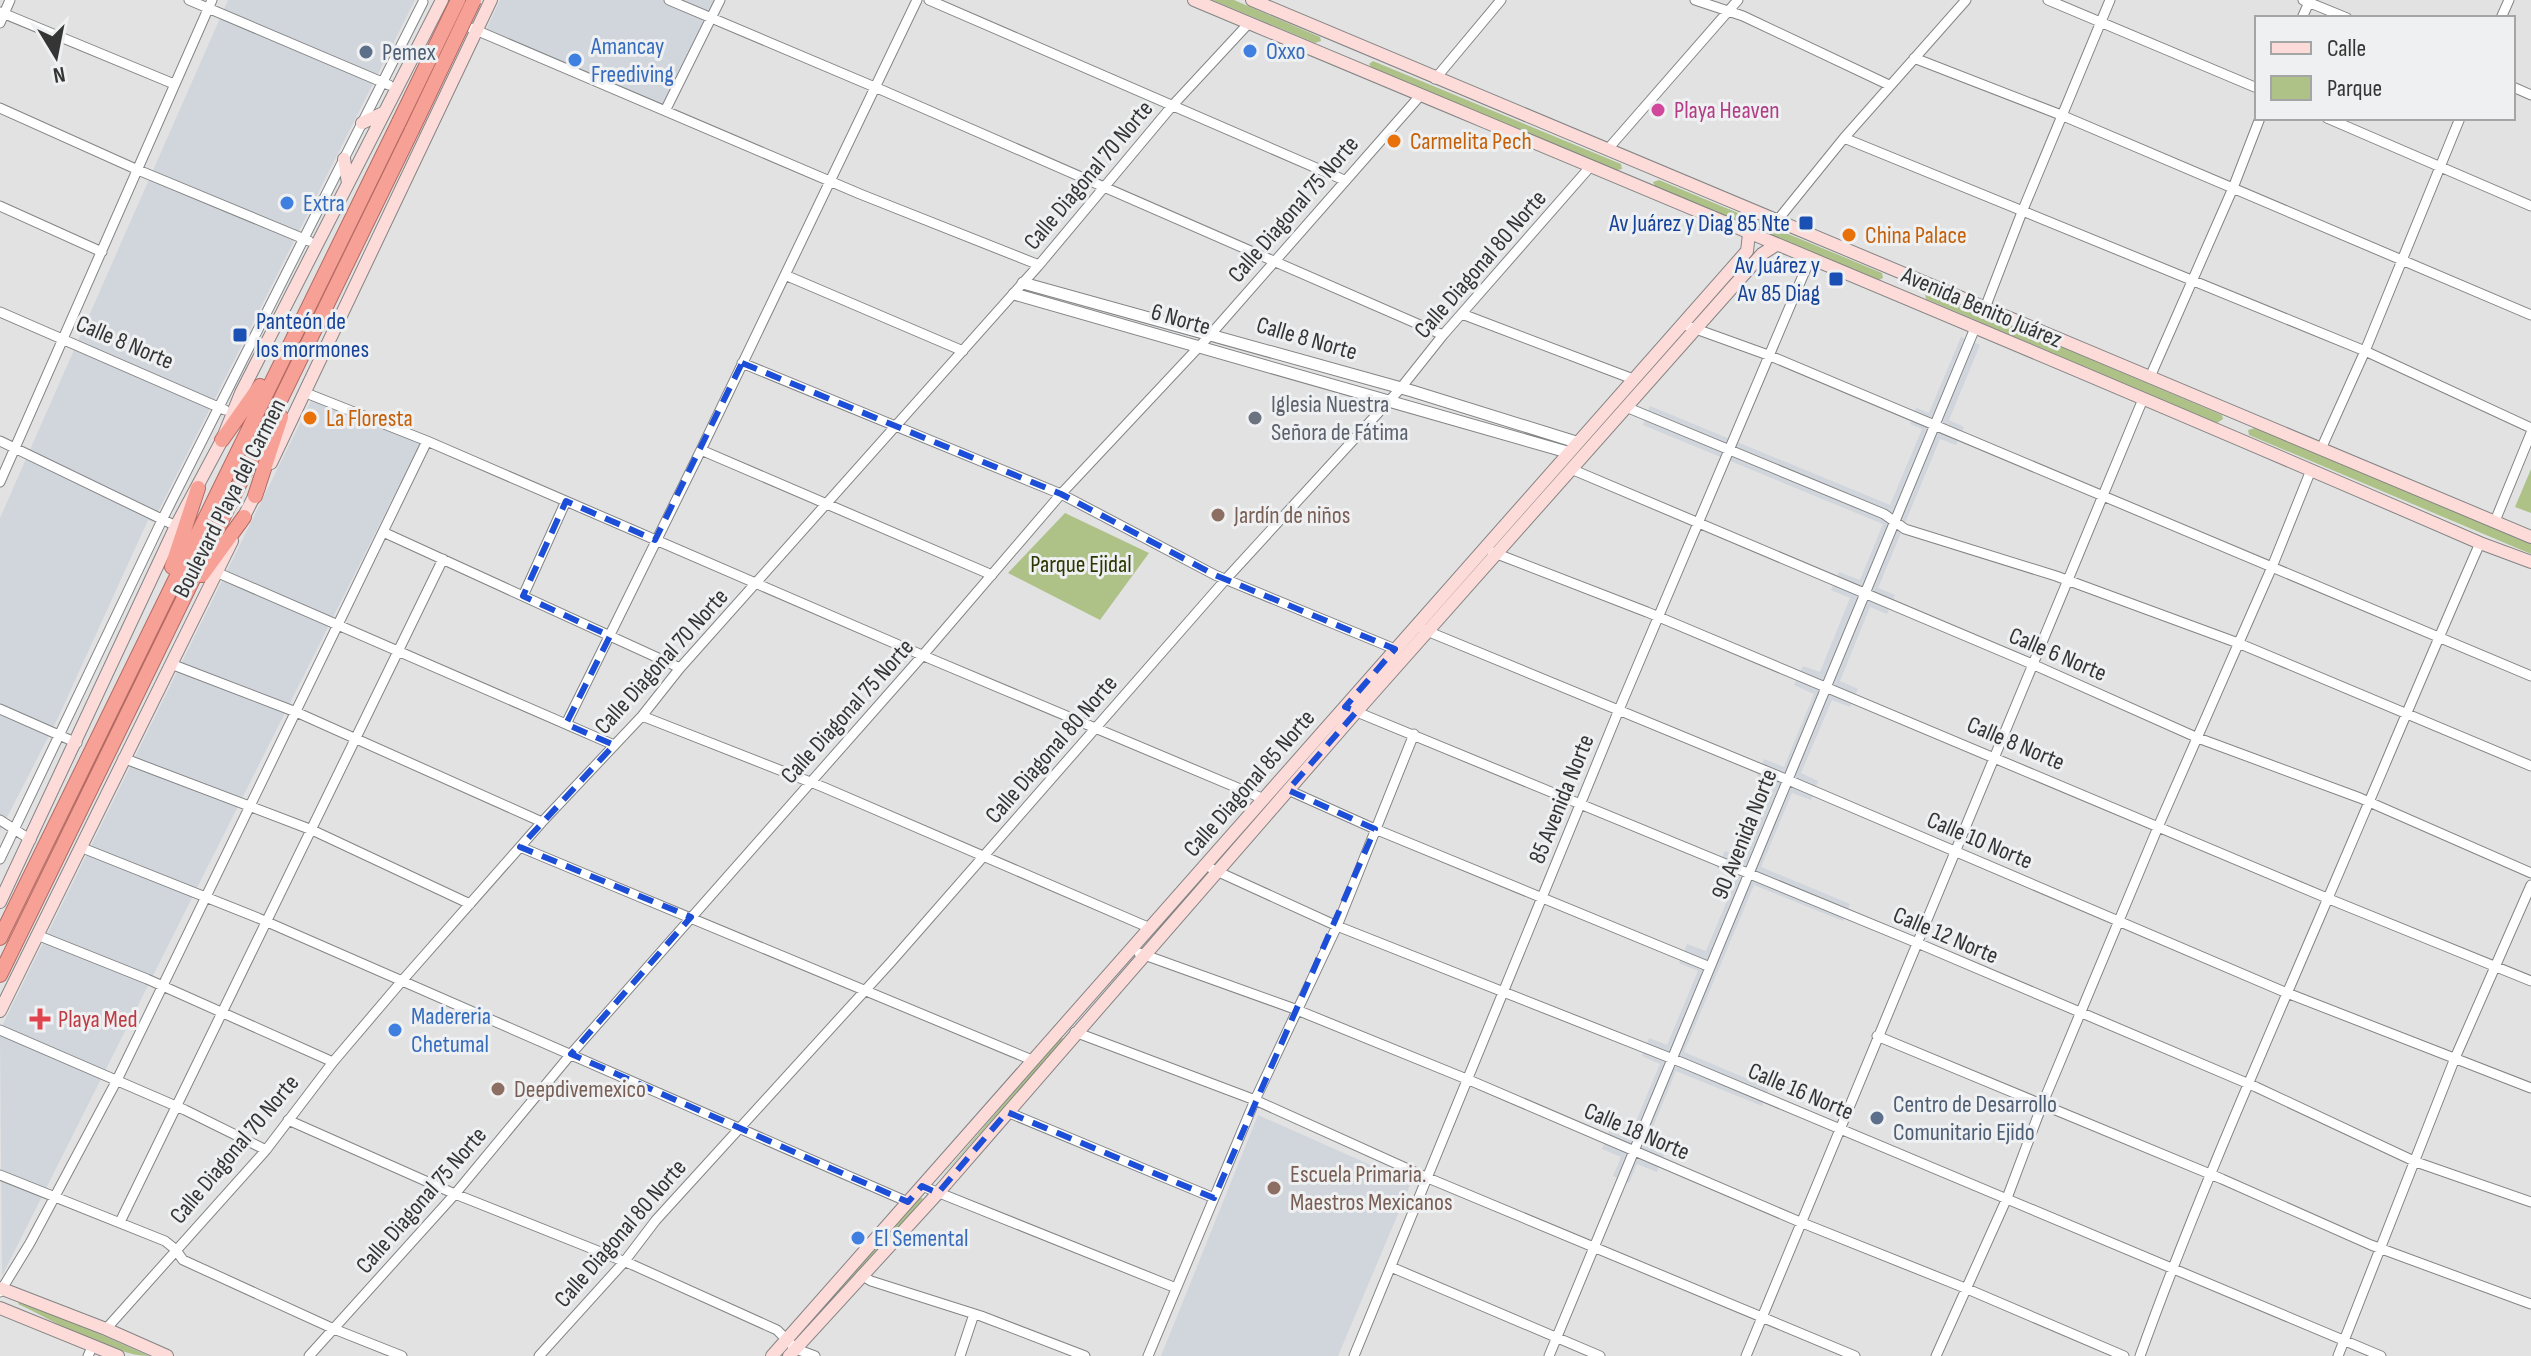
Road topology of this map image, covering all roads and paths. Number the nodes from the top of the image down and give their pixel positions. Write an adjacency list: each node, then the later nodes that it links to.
1 (10, 0): 24 (street)
2 (189, 0): 21 (street)
3 (458, 0): 51 (highway, bridge)
4 (474, 0): 51 (highway, bridge)
5 (491, 0): 29 (main road, Boulevard Playa del Carmen)
6 (669, 0): 26 (street)
7 (720, 0): 26 (street)
8 (917, 0): 40 (street)
9 (929, 0): 42 (street)
10 (1194, 0): 27 (main road, Avenida Benito Juárez)
11 (1252, 0): 20 (main road, Avenida Benito Juárez)
12 (1501, 0): 35 (street)
13 (1695, 0): 23 (street)
14 (1738, 0): 23 (street)
15 (1966, 0): 33 (street)
16 (2048, 0): 28 (street)
17 (2110, 0): 28 (street)
18 (421, 1): 22 (street); 38 (street)
19 (2307, 1): 25 (street)
20 (1269, 3): 30 (main road, Avenida Benito Juárez)
21 (210, 4): 36 (street); 38 (street)
22 (440, 5): 29 (street); 38 (main road, Boulevard Playa del Carmen)
23 (1728, 13): 37 (street); 53 (street)
24 (1, 16): 36 (street)
25 (2342, 16)
26 (711, 17): 40 (street); 44 (street)
27 (1249, 23): 31 (main road, Avenida Benito Juárez); 42 (street, Calle Diagonal 70 Norte)
28 (2100, 23): 39 (street); 46 (street)
29 (476, 31): 44 (street); 108 (main road, Boulevard Playa del Carmen)
30 (1324, 32): 31 (main road); 32 (main road, Avenida Benito Juárez)
31 (1313, 51): 34 (main road, Avenida Benito Juárez)
32 (1374, 53): 34 (main road); 35 (main road, Avenida Benito Juárez)
33 (1914, 58): 37 (street); 46 (street)
34 (1363, 72): 41 (main road, Avenida Benito Juárez)
35 (1435, 79): 53 (main road, Avenida Benito Juárez)
36 (174, 84): 58 (street)
37 (1889, 85): 52 (street)
38 (390, 86): 45 (main road, Boulevard Playa del Carmen); 50 (street)
39 (2255, 87)
40 (876, 88): 62 (street); 64 (street)
41 (1419, 97): 57 (main road, Avenida Benito Juárez); 61 (street, Calle Diagonal 75 Norte)
42 (1172, 106): 61 (street); 64 (street, Calle Diagonal 70 Norte)
43 (0, 108): 58 (street)
44 (666, 109): 62 (street)
45 (383, 113): 50 (main road); 63 (main road, Boulevard Playa del Carmen)
46 (2061, 115): 65 (street); 69 (street)
47 (2259, 120): 65 (street)
48 (2332, 120): 56 (street)
49 (2459, 120): 56 (street)
50 (362, 123): 55 (street)
51 (405, 126): 99 (highway); 104 (highway)
52 (1844, 138): 69 (street); 70 (street)
53 (1607, 150): 54 (main road, Avenida Benito Juárez)
54 (1624, 157): 59 (main road, Avenida Benito Juárez); 60 (main road)
55 (344, 159): 63 (main road); 72 (street)
56 (2439, 166): 68 (street); 77 (street)
57 (1590, 167): 60 (main road, Avenida Benito Juárez); 90 (street, Calle Diagonal 80 Norte)
58 (138, 170): 72 (street); 75 (street)
59 (1661, 174): 66 (main road); 70 (main road, Avenida Benito Juárez)
60 (1611, 175): 66 (main road, Avenida Benito Juárez)
61 (1344, 180): 78 (street, Calle Diagonal 75 Norte)
62 (831, 181): 79 (street); 81 (street)
63 (348, 183): 73 (main road, Boulevard Playa del Carmen)
64 (1102, 187): 78 (street); 79 (street, Calle Diagonal 70 Norte)
65 (2233, 188): 77 (street); 82 (street)
66 (1649, 192): 71 (main road, Avenida Benito Juárez)
67 (0, 206): 75 (street)
68 (2531, 206)
69 (2022, 212): 82 (street); 88 (street)
70 (1776, 222): 80 (main road, Avenida Benito Juárez)
71 (1749, 234): 74 (main road, Avenida Benito Juárez); 92 (main road, Calle Diagonal 85 Norte)
72 (305, 239): 73 (street); 112 (street)
73 (318, 245): 112 (main road, Boulevard Playa del Carmen)
74 (1776, 245): 76 (main road, Avenida Benito Juárez); 94 (main road, Calle Diagonal 85 Norte)
75 (102, 252): 97 (street)
76 (1810, 259): 84 (main road, Avenida Benito Juárez); 102 (street, 85 Avenida Norte)
77 (2400, 259): 91 (street); 101 (street)
78 (1275, 262): 95 (street, Calle Diagonal 75 Norte); 96 (street)
79 (1039, 265): 83 (street, Calle Diagonal 70 Norte)
80 (1886, 268): 84 (main road); 85 (main road, Avenida Benito Juárez)
81 (785, 275): 100 (street); 103 (street)
82 (2192, 282): 101 (street); 105 (street)
83 (1023, 283): 86 (street, Calle Diagonal 70 Norte); 95 (street, Calle 8 Norte)
84 (1876, 285): 87 (main road, Avenida Benito Juárez)
85 (1934, 288): 87 (main road); 88 (main road, Avenida Benito Juárez)
86 (1014, 294): 98 (street, 6 Norte); 100 (street, Calle Diagonal 70 Norte)
87 (1925, 305): 93 (main road, Avenida Benito Juárez)
88 (1985, 308): 105 (main road, Avenida Benito Juárez)
89 (0, 312): 97 (street, Calle 8 Norte)
90 (1462, 314): 96 (street, Calle Diagonal 80 Norte); 106 (street)
91 (2531, 315)
92 (1682, 324): 94 (street); 106 (main road, Calle Diagonal 85 Norte)
93 (1975, 328): 109 (main road, Avenida Benito Juárez); 116 (street, 90 Avenida Norte)
94 (1695, 329): 102 (street); 111 (main road, Calle Diagonal 85 Norte)
95 (1211, 334): 98 (street, Calle Diagonal 75 Norte); 107 (street, Calle 8 Norte)
96 (1443, 335): 107 (street, Calle Diagonal 80 Norte)
97 (64, 339): 112 (street, Calle 8 Norte); 124 (street)
98 (1199, 346): 110 (street, 6 Norte); 133 (street, Calle Diagonal 75 Norte)
99 (286, 350): 119 (highway); 161 (highway)
100 (963, 351): 115 (street, Calle Diagonal 70 Norte)
101 (2365, 351): 118 (street); 125 (street)
102 (1768, 355): 116 (street); 127 (street, 85 Avenida Norte)
103 (742, 363): 115 (street); 126 (street)
104 (297, 366): 134 (highway); 160 (highway)
105 (2150, 377): 113 (main road, Avenida Benito Juárez)
106 (1633, 379): 123 (main road, Calle Diagonal 85 Norte)
107 (1400, 389): 110 (street, Calle Diagonal 80 Norte); 123 (street, Calle 8 Norte)
108 (306, 393): 122 (street); 134 (main road, Boulevard Playa del Carmen)
109 (2143, 399): 117 (main road, Avenida Benito Juárez); 135 (street)
110 (1387, 401): 128 (street, 6 Norte); 155 (street, Calle Diagonal 80 Norte)
111 (1626, 407): 127 (street); 129 (main road, Calle Diagonal 85 Norte)
112 (226, 410): 119 (main road, Boulevard Playa del Carmen); 139 (street)
113 (2227, 410): 114 (main road, Avenida Benito Juárez); 117 (main road)
114 (2256, 422): 120 (main road); 125 (main road, Avenida Benito Juárez)
115 (897, 425): 133 (street); 137 (street, Calle Diagonal 70 Norte)
116 (1934, 425): 135 (street); 141 (street, 90 Avenida Norte)
117 (2216, 430): 120 (main road, Avenida Benito Juárez)
118 (2531, 430): 140 (street)
119 (222, 440): 132 (main road, Boulevard Playa del Carmen)
120 (2243, 440): 130 (main road, Avenida Benito Juárez)
121 (0, 441): 124 (street)
122 (427, 441): 136 (street); 144 (street)
123 (1576, 442): 128 (main road, Calle Diagonal 85 Norte)
124 (15, 448): 131 (street); 139 (street)
125 (2321, 449): 140 (main road, Avenida Benito Juárez)
126 (701, 450): 137 (street); 146 (street)
127 (1729, 450): 141 (street); 142 (street, 85 Avenida Norte)
128 (1567, 452): 148 (main road, Calle Diagonal 85 Norte)
129 (1571, 469): 142 (street, Calle 6 Norte); 149 (main road, Calle Diagonal 85 Norte)
130 (2311, 470): 147 (main road, Avenida Benito Juárez); 152 (street)
131 (0, 482)
132 (198, 488): 143 (main road, Boulevard Playa del Carmen); 161 (highway)
133 (1061, 494): 154 (street, Calle Diagonal 75 Norte); 155 (street)
134 (255, 496): 138 (main road, Boulevard Playa del Carmen)
135 (2102, 497): 152 (street); 156 (street)
136 (566, 501): 146 (street); 159 (street)
137 (828, 503): 154 (street); 157 (street, Calle Diagonal 70 Norte)
138 (244, 517): 153 (main road, Boulevard Playa del Carmen); 160 (highway)
139 (163, 518): 143 (street); 185 (street)
140 (2495, 521): 145 (main road, Avenida Benito Juárez)
141 (1894, 522): 156 (street); 158 (street, 90 Avenida Norte)
142 (1698, 523): 158 (street, Calle 6 Norte); 162 (street, 85 Avenida Norte)
143 (176, 526): 189 (main road, Boulevard Playa del Carmen)
144 (383, 532): 150 (street); 163 (street)
145 (2531, 537)
146 (655, 540): 157 (street); 166 (street)
147 (2480, 543): 151 (main road, Avenida Benito Juárez); 167 (street)
148 (1483, 549): 149 (street, Calle 8 Norte); 164 (main road, Calle Diagonal 85 Norte)
149 (1497, 554): 162 (street, Calle 8 Norte); 165 (main road, Calle Diagonal 85 Norte)
150 (443, 559): 159 (street); 170 (street)
151 (2531, 562)
152 (2272, 567): 167 (street); 168 (street)
153 (216, 572): 163 (street); 172 (main road, Boulevard Playa del Carmen)
154 (992, 575): 171 (street, Calle Diagonal 75 Norte)
155 (1226, 579): 169 (street); 184 (street, Calle Diagonal 80 Norte)
156 (2067, 581): 168 (street); 173 (street)
157 (757, 584): 171 (street); 174 (street, Calle Diagonal 70 Norte)
158 (1865, 594): 173 (street, Calle 6 Norte); 176 (street, 90 Avenida Norte)
159 (523, 596): 166 (street)
160 (181, 604): 235 (highway)
161 (160, 607): 229 (highway)
162 (1658, 617): 176 (street, Calle 8 Norte); 180 (street, 85 Avenida Norte)
163 (338, 625): 170 (street); 179 (street)
164 (1415, 626): 165 (street, Calle 10 Norte); 169 (main road, Calle Diagonal 85 Norte)
165 (1428, 632): 178 (main road, Calle Diagonal 85 Norte); 180 (street, Calle 10 Norte)
166 (610, 636): 174 (street); 183 (street)
167 (2438, 639): 175 (street); 181 (street)
168 (2238, 643): 181 (street); 187 (street)
169 (1395, 649): 178 (main road, Calle Diagonal 85 Norte)
170 (398, 651): 183 (street); 188 (street)
171 (923, 655): 184 (street); 195 (street, Calle Diagonal 75 Norte)
172 (171, 664): 179 (street); 192 (main road, Boulevard Playa del Carmen)
173 (2032, 664): 187 (street, Calle 6 Norte); 191 (street)
174 (680, 668): 182 (street, Calle Diagonal 70 Norte)
175 (2531, 676)
176 (1827, 688): 191 (street, Calle 8 Norte); 194 (street, 90 Avenida Norte)
177 (0, 709): 185 (street)
178 (1351, 709): 186 (street, Calle 12 Norte); 196 (main road, Calle Diagonal 85 Norte); 197 (main road, Calle Diagonal 85 Norte)
179 (296, 712): 188 (street); 200 (street)
180 (1618, 712): 194 (street, Calle 10 Norte); 199 (street, 85 Avenida Norte)
181 (2405, 712): 193 (street); 198 (street)
182 (642, 716): 190 (street, Calle Diagonal 70 Norte); 195 (street)
183 (566, 724): 190 (street)
184 (1097, 728): 197 (street); 211 (street, Calle Diagonal 80 Norte)
185 (60, 734): 189 (street); 204 (street)
186 (1414, 734): 199 (street, Calle 12 Norte); 205 (street)
187 (2198, 738): 198 (street, Calle 6 Norte); 203 (street)
188 (356, 739): 202 (street); 206 (street)
189 (77, 743): 207 (main road, Boulevard Playa del Carmen)
190 (614, 745): 202 (street, Calle Diagonal 70 Norte)
191 (1994, 757): 203 (street, Calle 8 Norte); 210 (street)
192 (123, 758): 200 (street); 208 (main road, Boulevard Playa del Carmen)
193 (2531, 766)
194 (1788, 780): 210 (street, Calle 10 Norte); 215 (street, 90 Avenida Norte)
195 (809, 782): 211 (street); 223 (street, Calle Diagonal 75 Norte)
196 (1288, 790): 205 (street); 214 (main road, Calle Diagonal 85 Norte)
197 (1264, 799): 213 (main road, Calle Diagonal 85 Norte)
198 (2369, 801): 216 (street, Calle 6 Norte); 220 (street)
199 (1581, 803): 215 (street, Calle 12 Norte); 218 (street, 85 Avenida Norte)
200 (248, 806): 206 (street); 219 (street)
201 (0, 820): 204 (street)
202 (542, 822): 209 (street, Calle Diagonal 70 Norte)
203 (2158, 827): 220 (street, Calle 8 Norte); 225 (street)
204 (15, 829): 207 (street); 212 (street)
205 (1375, 829): 218 (street); 226 (street)
206 (312, 830): 222 (street); 224 (street)
207 (31, 840): 221 (main road, Boulevard Playa del Carmen)
208 (80, 847): 219 (street); 228 (main road, Boulevard Playa del Carmen)
209 (520, 847): 222 (street, Calle Diagonal 70 Norte); 223 (street)
210 (1954, 851): 225 (street, Calle 10 Norte); 230 (street)
211 (983, 857): 227 (street); 239 (street, Calle Diagonal 80 Norte)
212 (0, 859)
213 (1206, 866): 214 (street, Calle 16 Norte); 227 (main road, Calle Diagonal 85 Norte)
214 (1218, 872): 226 (street, Calle 16 Norte); 232 (main road, Calle Diagonal 85 Norte)
215 (1750, 873): 230 (street, Calle 12 Norte); 234 (street, 90 Avenida Norte)
216 (2531, 873)
217 (2531, 885): 233 (street)
218 (1543, 896): 234 (street); 240 (street, 85 Avenida Norte)
219 (205, 898): 224 (street); 238 (street)
220 (2328, 899): 233 (street, Calle 8 Norte); 241 (street)
221 (0, 902)
222 (470, 904): 237 (street, Calle Diagonal 70 Norte)
223 (691, 917): 239 (street); 250 (street, Calle Diagonal 75 Norte)
224 (266, 922): 237 (street); 244 (street)
225 (2120, 922): 241 (street, Calle 10 Norte); 245 (street)
226 (1337, 926): 240 (street, Calle 16 Norte); 243 (street)
227 (1150, 928): 231 (main road, Calle Diagonal 85 Norte)
228 (37, 935): 238 (street); 242 (main road, Boulevard Playa del Carmen)
229 (0, 938)
230 (1915, 942): 245 (street, Calle 12 Norte); 249 (street)
231 (1132, 949): 232 (street, Calle 18 Norte); 246 (main road, Calle Diagonal 85 Norte)
232 (1146, 956): 243 (street, Calle 18 Norte); 248 (main road, Calle Diagonal 85 Norte)
233 (2494, 966): 236 (street, Calle 8 Norte); 251 (street)
234 (1710, 967): 252 (street, 90 Avenida Norte)
235 (0, 975)
236 (2531, 981)
237 (401, 982): 250 (street); 254 (street, Calle Diagonal 70 Norte)
238 (163, 985): 244 (street); 255 (street)
239 (865, 990): 253 (street); 264 (street, Calle Diagonal 80 Norte)
240 (1505, 992): 252 (street, Calle 16 Norte); 256 (street, 85 Avenida Norte)
241 (2287, 993): 251 (street, Calle 10 Norte); 257 (street)
242 (0, 1011)
243 (1298, 1011): 256 (street, Calle 18 Norte); 259 (street)
244 (222, 1012): 254 (street); 261 (street)
245 (2080, 1014): 257 (street, Calle 12 Norte); 260 (street)
246 (1063, 1026): 248 (street); 253 (main road, Calle Diagonal 85 Norte)
247 (0, 1030): 255 (street)
248 (1077, 1033): 259 (street); 262 (main road, Calle Diagonal 85 Norte)
249 (1877, 1036): 260 (street); 265 (street)
250 (571, 1054): 264 (street); 274 (street, Calle Diagonal 75 Norte)
251 (2455, 1058): 258 (street, Calle 10 Norte); 268 (street)
252 (1673, 1059): 265 (street, Calle 16 Norte); 267 (street, 90 Avenida Norte)
253 (1032, 1060): 272 (main road, Calle Diagonal 85 Norte)
254 (333, 1062): 263 (street, Calle Diagonal 70 Norte)
255 (117, 1080): 261 (street); 275 (street)
256 (1469, 1080): 267 (street, Calle 18 Norte); 271 (street, 85 Avenida Norte)
257 (2249, 1084): 268 (street, Calle 12 Norte); 270 (street)
258 (2531, 1088)
259 (1255, 1100): 271 (street); 276 (street)
260 (2042, 1105): 270 (street); 277 (street)
261 (176, 1107): 266 (street); 280 (street)
262 (1007, 1112): 273 (main road, Calle Diagonal 85 Norte); 276 (street)
263 (288, 1120): 266 (street, Calle Diagonal 70 Norte); 274 (street)
264 (740, 1128): 278 (street); 285 (street, Calle Diagonal 80 Norte)
265 (1839, 1129): 277 (street, Calle 16 Norte); 281 (street)
266 (266, 1150): 283 (street, Calle Diagonal 70 Norte)
267 (1633, 1152): 281 (street, Calle 18 Norte); 282 (street, 90 Avenida Norte)
268 (2416, 1162): 279 (street, Calle 12 Norte); 284 (street)
269 (0, 1175): 275 (street)
270 (2210, 1175): 284 (street); 287 (street)
271 (1428, 1178): 282 (street); 286 (street, 85 Avenida Norte)
272 (922, 1186): 273 (street); 278 (main road, Calle Diagonal 85 Norte)
273 (938, 1193): 288 (main road, Calle Diagonal 85 Norte); 289 (street)
274 (455, 1194): 285 (street); 297 (street, Calle Diagonal 75 Norte)
275 (55, 1198): 280 (street); 291 (street)
276 (1214, 1198): 289 (street)
277 (2007, 1198): 287 (street, Calle 16 Norte); 290 (street)
278 (908, 1202): 300 (main road, Calle Diagonal 85 Norte)
279 (2531, 1202)
280 (120, 1222): 283 (street)
281 (1800, 1222): 290 (street, Calle 18 Norte); 295 (street)
282 (1594, 1247): 295 (street); 298 (street, 90 Avenida Norte)
283 (175, 1249): 296 (street, Calle Diagonal 70 Norte); 297 (street)
284 (2382, 1249): 292 (street); 299 (street)
285 (624, 1262): 300 (street); 306 (street, Calle Diagonal 80 Norte)
286 (1391, 1267): 298 (street); 312 (street, 85 Avenida Norte)
287 (2172, 1268): 299 (street, Calle 16 Norte); 319 (street)
288 (861, 1275): 294 (street); 300 (main road, Calle Diagonal 85 Norte)
289 (1176, 1288): 311 (street)
290 (1965, 1288): 317 (street); 318 (street, Calle 18 Norte)
291 (1, 1290): 296 (main road)
292 (2531, 1304)
293 (0, 1308): 301 (main road)
294 (974, 1314): 309 (street); 310 (street)
295 (1761, 1317): 315 (street); 316 (street)
296 (106, 1329): 303 (main road)
297 (334, 1329): 304 (street, Calle Diagonal 75 Norte); 305 (street)
298 (1557, 1338): 313 (street, 90 Avenida Norte); 314 (street)
299 (2343, 1342): 320 (street); 321 (street, Calle 16 Norte)
300 (791, 1348): 307 (main road, Calle Diagonal 85 Norte); 308 (street)
301 (90, 1350): 302 (main road)
302 (118, 1356)
303 (167, 1356)
304 (309, 1356)
305 (402, 1356)
306 (539, 1356)
307 (772, 1356)
308 (815, 1356)
309 (960, 1356)
310 (1085, 1356)
311 (1148, 1356)
312 (1354, 1356)
313 (1549, 1356)
314 (1600, 1356)
315 (1746, 1356)
316 (1855, 1356)
317 (1936, 1356)
318 (2124, 1356)
319 (2140, 1356)
320 (2338, 1356)
321 (2381, 1356)

